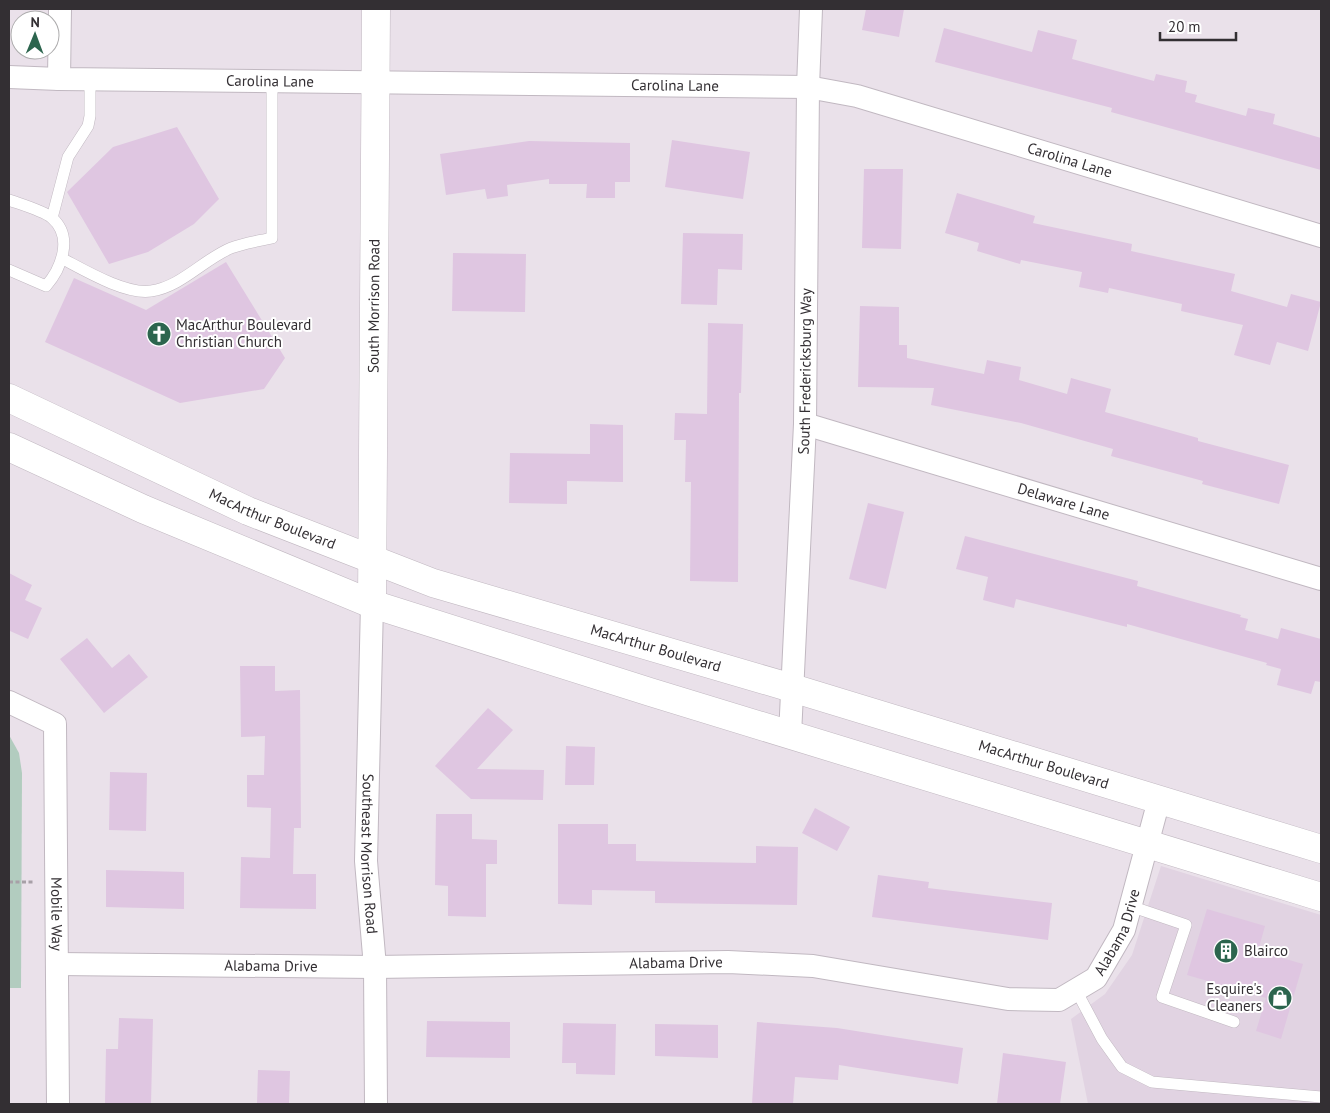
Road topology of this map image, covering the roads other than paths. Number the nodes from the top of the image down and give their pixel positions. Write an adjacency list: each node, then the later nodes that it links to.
1 (60, 9): 5 (street)
2 (376, 9): 8 (street, South Morrison Road)
3 (811, 9): 9 (street, South Fredericksburg Way)
4 (9, 77): 5 (street, Carolina Lane)
5 (59, 79): 6 (street, Carolina Lane)
6 (90, 80): 7 (street, Carolina Lane); 11 (lane)
7 (272, 81): 8 (street, Carolina Lane); 13 (lane)
8 (376, 82): 9 (street, Carolina Lane); 18 (street, South Morrison Road)
9 (808, 87): 12 (street, Carolina Lane); 16 (street, South Fredericksburg Way)
10 (9, 200): 11 (lane)
11 (52, 218): 13 (lane)
12 (1321, 236)
13 (63, 258): 14 (lane)
14 (9, 270)
15 (9, 398): 18 (street, MacArthur Boulevard)
16 (805, 424): 19 (street, Delaware Lane); 21 (street, South Fredericksburg Way)
17 (9, 447): 20 (street)
18 (372, 559): 20 (street, South Morrison Road); 21 (street, MacArthur Boulevard)
19 (1321, 579)
20 (372, 604): 23 (street); 30 (street, Southeast Morrison Road)
21 (792, 688): 23 (street, South Fredericksburg Way); 24 (street, MacArthur Boulevard)
22 (9, 702): 29 (street, Mobile Way)
23 (790, 735): 25 (street)
24 (1159, 800): 25 (street, Alabama Drive); 26 (street, MacArthur Boulevard)
25 (1147, 844): 27 (street); 28 (street, Alabama Drive)
26 (1321, 849)
27 (1321, 897)
28 (1130, 906): 31 (street, Alabama Drive); 32 (lane)
29 (57, 964): 30 (street, Alabama Drive); 35 (street, Mobile Way)
30 (375, 967): 31 (street, Alabama Drive); 36 (street, Southeast Morrison Road)
31 (1076, 990): 34 (lane)
32 (1234, 1022)
33 (1321, 1097): 34 (lane)
34 (1275, 1099)
35 (58, 1104)
36 (376, 1104)

